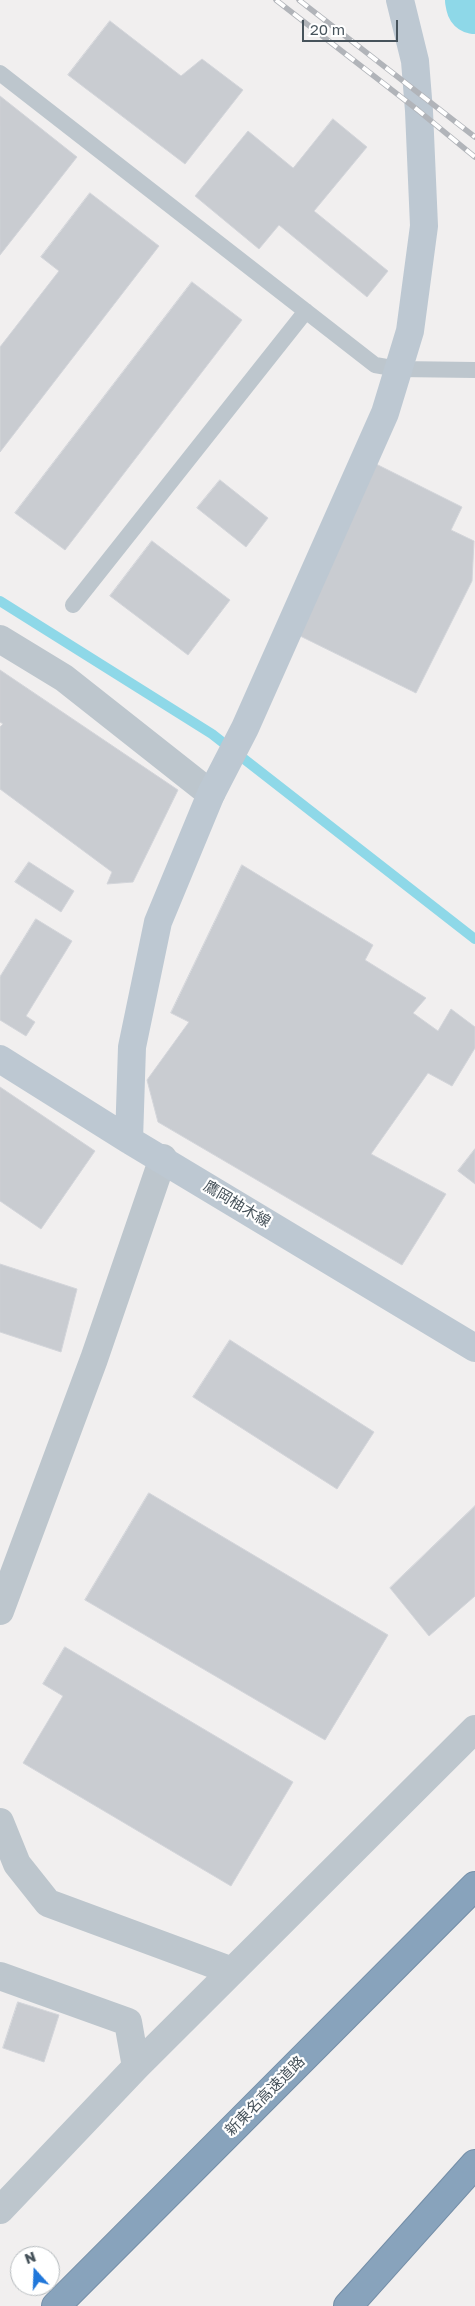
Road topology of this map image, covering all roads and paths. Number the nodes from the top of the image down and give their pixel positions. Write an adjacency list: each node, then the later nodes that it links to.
1 (400, 0): 4 (street)
2 (0, 73): 3 (lane)
3 (306, 311): 4 (lane); 6 (lane)
4 (398, 369): 5 (lane); 8 (street)
5 (475, 370)
6 (72, 605)
7 (0, 639): 8 (street)
8 (216, 784): 10 (street)
9 (0, 1059): 10 (street, 鷹岡柚木線)
10 (129, 1140): 11 (street, 鷹岡柚木線)
11 (163, 1158): 12 (street, 鷹岡柚木線); 13 (street)
12 (475, 1348)
13 (0, 1611)
14 (475, 1730): 17 (street)
15 (0, 1822): 17 (street)
16 (475, 1886): 22 (highway, 新東名高速道路)
17 (232, 1971): 19 (street)
18 (0, 1976): 19 (street)
19 (136, 2067): 21 (street)
20 (475, 2164): 23 (highway)
21 (0, 2210)
22 (56, 2306)
23 (348, 2306)

